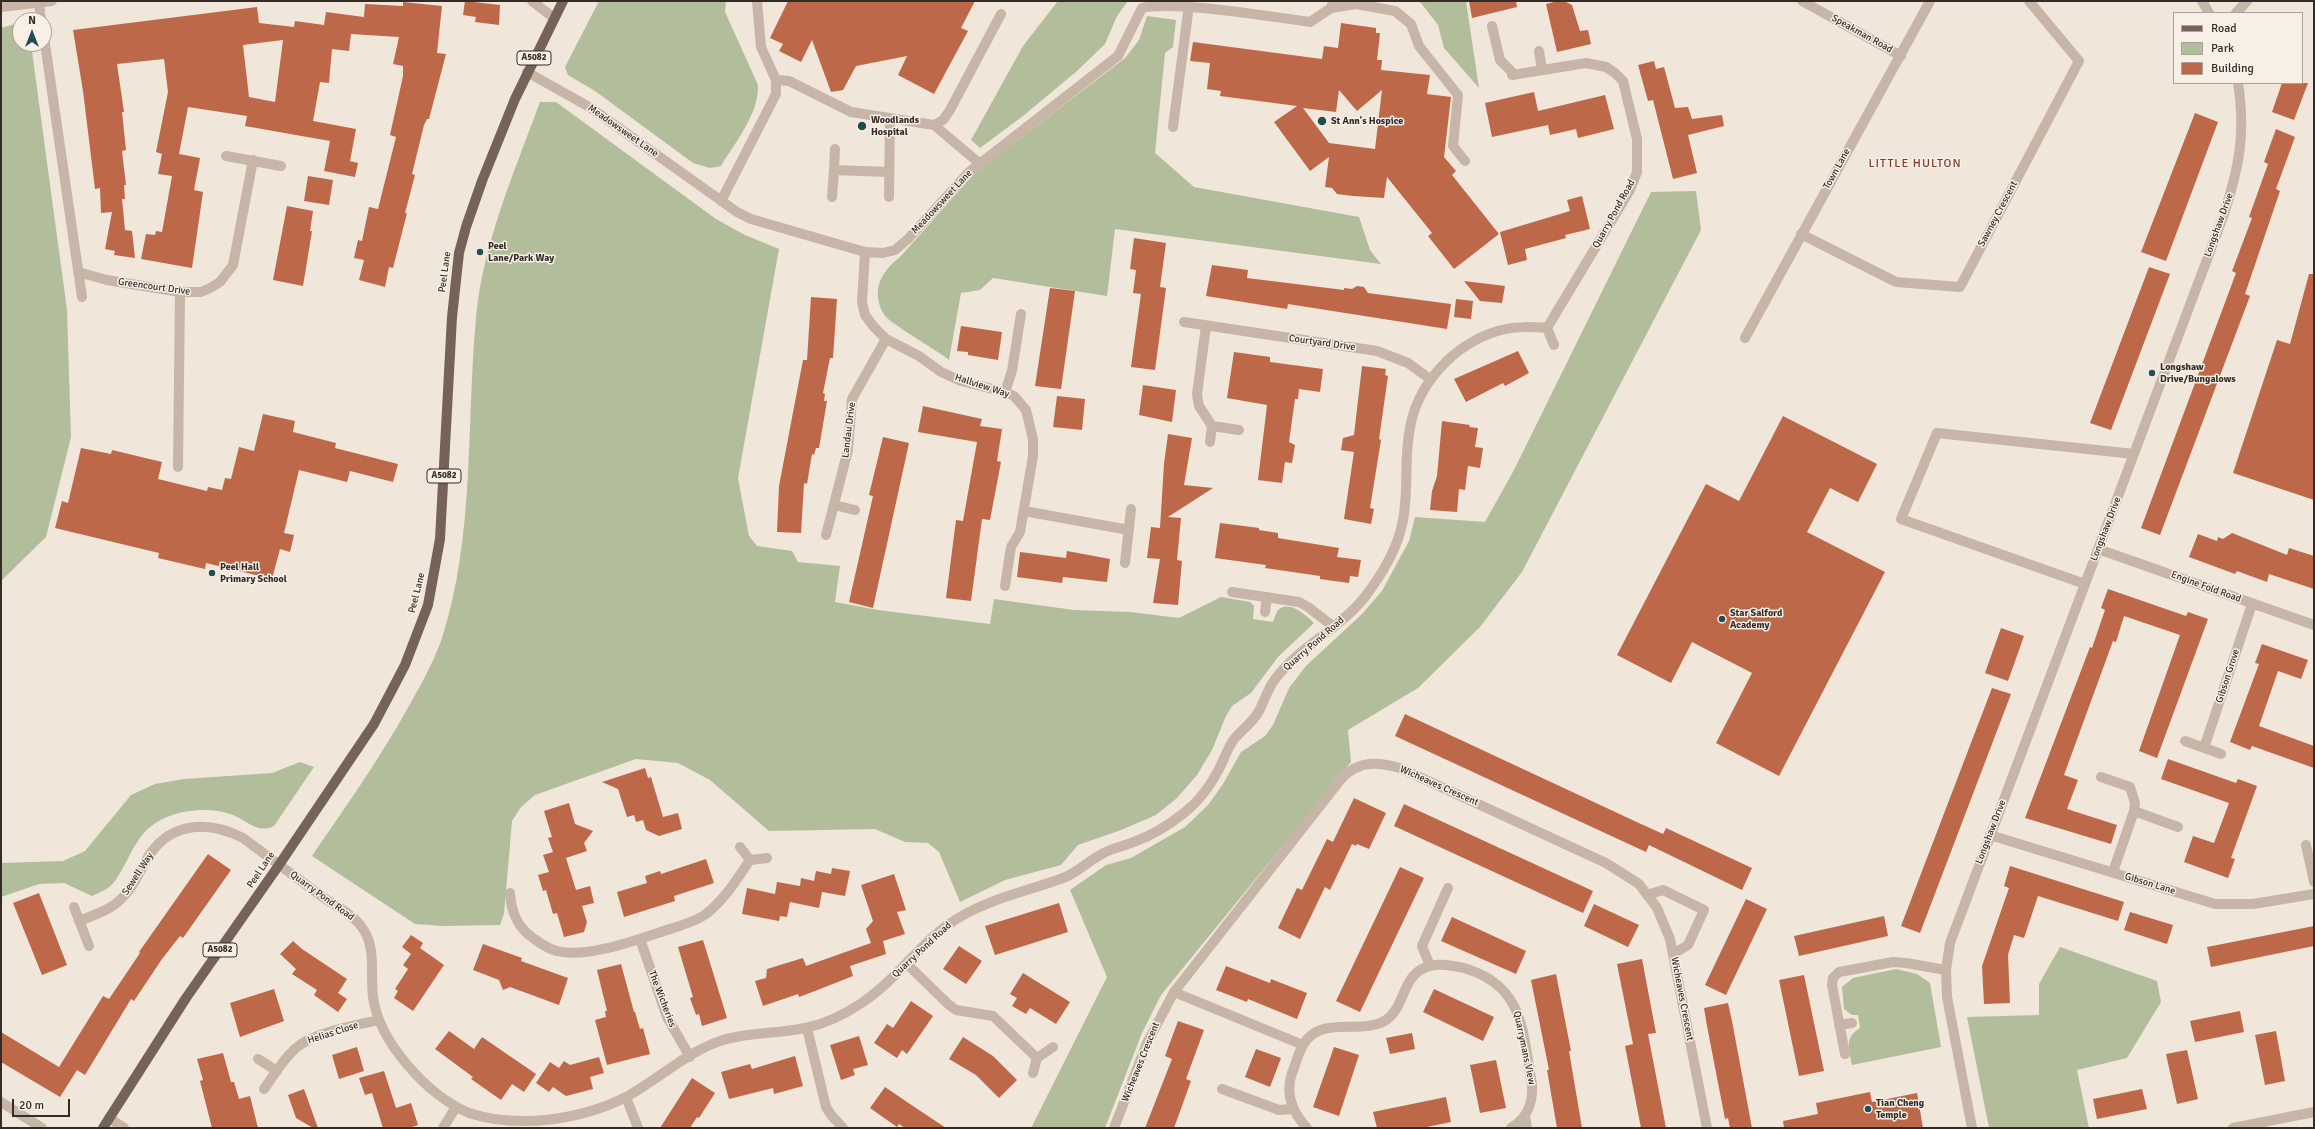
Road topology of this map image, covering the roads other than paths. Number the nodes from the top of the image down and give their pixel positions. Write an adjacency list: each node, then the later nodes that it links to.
1 (52, 1): 10 (street)
2 (532, 1): 18 (street)
3 (563, 1): 18 (main road, A5082)
4 (757, 1): 25 (street)
5 (1802, 1): 22 (street, Speakman Road)
6 (1930, 1): 22 (street, Town Lane)
7 (2029, 1): 41 (street, Sawney Crescent)
8 (2202, 1): 15 (street)
9 (2247, 1): 16 (street)
10 (39, 3): 13 (street); 14 (street)
11 (1188, 5): 12 (street, Meadowsweet Lane); 29 (street); 34 (street, Meadowsweet Lane)
12 (1332, 5): 33 (street)
13 (1, 8)
14 (41, 12)
15 (2208, 12)
16 (2237, 12)
17 (1001, 14): 28 (street)
18 (554, 18): 24 (main road, Peel Lane / A5082)
19 (1492, 26): 23 (street, Quarry Pond Road)
20 (1539, 51): 23 (street)
21 (46, 52): 43 (street)
22 (1901, 56): 41 (street, Town Lane)
23 (1542, 70): 49 (street, Quarry Pond Road)
24 (526, 72): 40 (street, Meadowsweet Lane); 87 (main road, Peel Lane / A5082)
25 (776, 80): 27 (street); 40 (street)
26 (2238, 84): 58 (street, Longshaw Drive)
27 (890, 118): 28 (street); 37 (street)
28 (934, 125): 34 (street)
29 (1173, 127)
30 (835, 149): 36 (street)
31 (226, 156): 32 (street)
32 (253, 160): 35 (street); 44 (street, Greencourt Drive)
33 (1465, 161)
34 (979, 163): 42 (street, Meadowsweet Lane)
35 (281, 166)
36 (834, 170): 37 (street); 38 (street)
37 (888, 172): 39 (street)
38 (832, 197)
39 (888, 197)
40 (720, 200): 42 (street, Meadowsweet Lane)
41 (1801, 234): 50 (street, Town Lane)
42 (865, 252): 51 (street, Hallview Way)
43 (78, 272): 44 (street, Greencourt Drive); 45 (street)
44 (180, 292): 59 (street)
45 (82, 297)
46 (1020, 314): 54 (street)
47 (1184, 322): 48 (street, Courtyard Drive)
48 (1206, 326): 53 (street, Courtyard Drive); 55 (street)
49 (1547, 328): 52 (street); 53 (street, Quarry Pond Road)
50 (1745, 338)
51 (886, 339): 54 (street, Hallview Way); 60 (street, Landau Drive)
52 (1554, 345)
53 (1430, 379): 75 (street, Quarry Pond Road)
54 (1005, 392): 63 (street, Hallview Way)
55 (1212, 426): 56 (street); 57 (street)
56 (1239, 430)
57 (1210, 442)
58 (2134, 454): 66 (street, Longshaw Drive); 68 (street)
59 (178, 467)
60 (834, 505): 62 (street); 65 (street, Landau Drive)
61 (1132, 509): 64 (street)
62 (855, 510)
63 (1024, 511): 64 (street); 69 (street, Hallview Way)
64 (1129, 530): 67 (street)
65 (826, 535)
66 (2098, 549): 68 (street, Longshaw Drive); 72 (street, Engine Fold Road)
67 (1125, 563)
68 (2085, 584): 82 (street, Longshaw Drive)
69 (1005, 586)
70 (1232, 592): 71 (street)
71 (1267, 597): 73 (street); 75 (street)
72 (2252, 604): 74 (street, Engine Fold Road); 77 (street, Gibson Grove)
73 (1265, 612)
74 (2314, 625)
75 (1334, 627): 99 (street, Quarry Pond Road)
76 (2185, 741): 77 (street)
77 (2204, 748): 78 (street)
78 (2221, 754)
79 (2101, 777): 80 (street)
80 (2134, 811): 81 (street); 88 (street)
81 (2178, 826)
82 (1990, 835): 88 (street, Gibson Lane); 101 (street, Longshaw Drive)
83 (2306, 845): 89 (street)
84 (740, 847): 86 (street)
85 (767, 858): 86 (street)
86 (750, 860): 96 (street)
87 (279, 865): 95 (street, Sewell Way); 103 (street, Quarry Pond Road); 123 (main road, Peel Lane / A5082)
88 (2113, 872): 92 (street, Gibson Lane)
89 (2314, 882)
90 (1448, 888): 100 (street)
91 (510, 894): 96 (street)
92 (2314, 894)
93 (1648, 895): 98 (street, Wicheaves Crescent); 98 (street); 102 (street, Wicheaves Crescent)
94 (74, 907): 95 (street)
95 (79, 921): 97 (street)
96 (640, 939): 110 (street, The Wicheries)
97 (89, 946)
98 (1674, 954): 135 (street, Wicheaves Crescent)
99 (907, 964): 106 (street, Quarry Pond Road); 111 (street)
100 (1430, 966): 107 (street); 122 (street, Quarrymans View)
101 (1946, 970): 105 (street); 136 (street, Longshaw Drive)
102 (1174, 992): 107 (street); 131 (street, Wicheaves Crescent)
103 (378, 1020): 113 (street, Helias Close); 119 (street, Quarry Pond Road)
104 (1852, 1023): 105 (street)
105 (1839, 1025): 109 (street)
106 (807, 1028): 110 (street, Quarry Pond Road); 130 (street)
107 (1303, 1045): 120 (street)
108 (1054, 1047): 111 (street)
109 (1845, 1054)
110 (690, 1057): 117 (street, Quarry Pond Road)
111 (1037, 1058): 114 (street)
112 (258, 1059): 113 (street)
113 (277, 1071): 115 (street, Helias Close)
114 (1033, 1073)
115 (264, 1089)
116 (1222, 1089): 120 (street)
117 (626, 1097): 124 (street, Quarry Pond Road); 129 (street)
118 (1, 1102): 125 (street)
119 (456, 1107): 124 (street, Quarry Pond Road); 128 (street)
120 (1294, 1110): 132 (street)
121 (2314, 1112): 137 (street)
122 (1525, 1116): 133 (street); 134 (street)
123 (109, 1118): 126 (main road, Peel Lane / A5082); 127 (street)
124 (537, 1125)
125 (42, 1128)
126 (103, 1128)
127 (124, 1128)
128 (443, 1128)
129 (638, 1128)
130 (844, 1128)
131 (1114, 1128)
132 (1307, 1128)
133 (1511, 1128)
134 (1527, 1128)
135 (1707, 1128)
136 (1972, 1128)
137 (2233, 1128)

